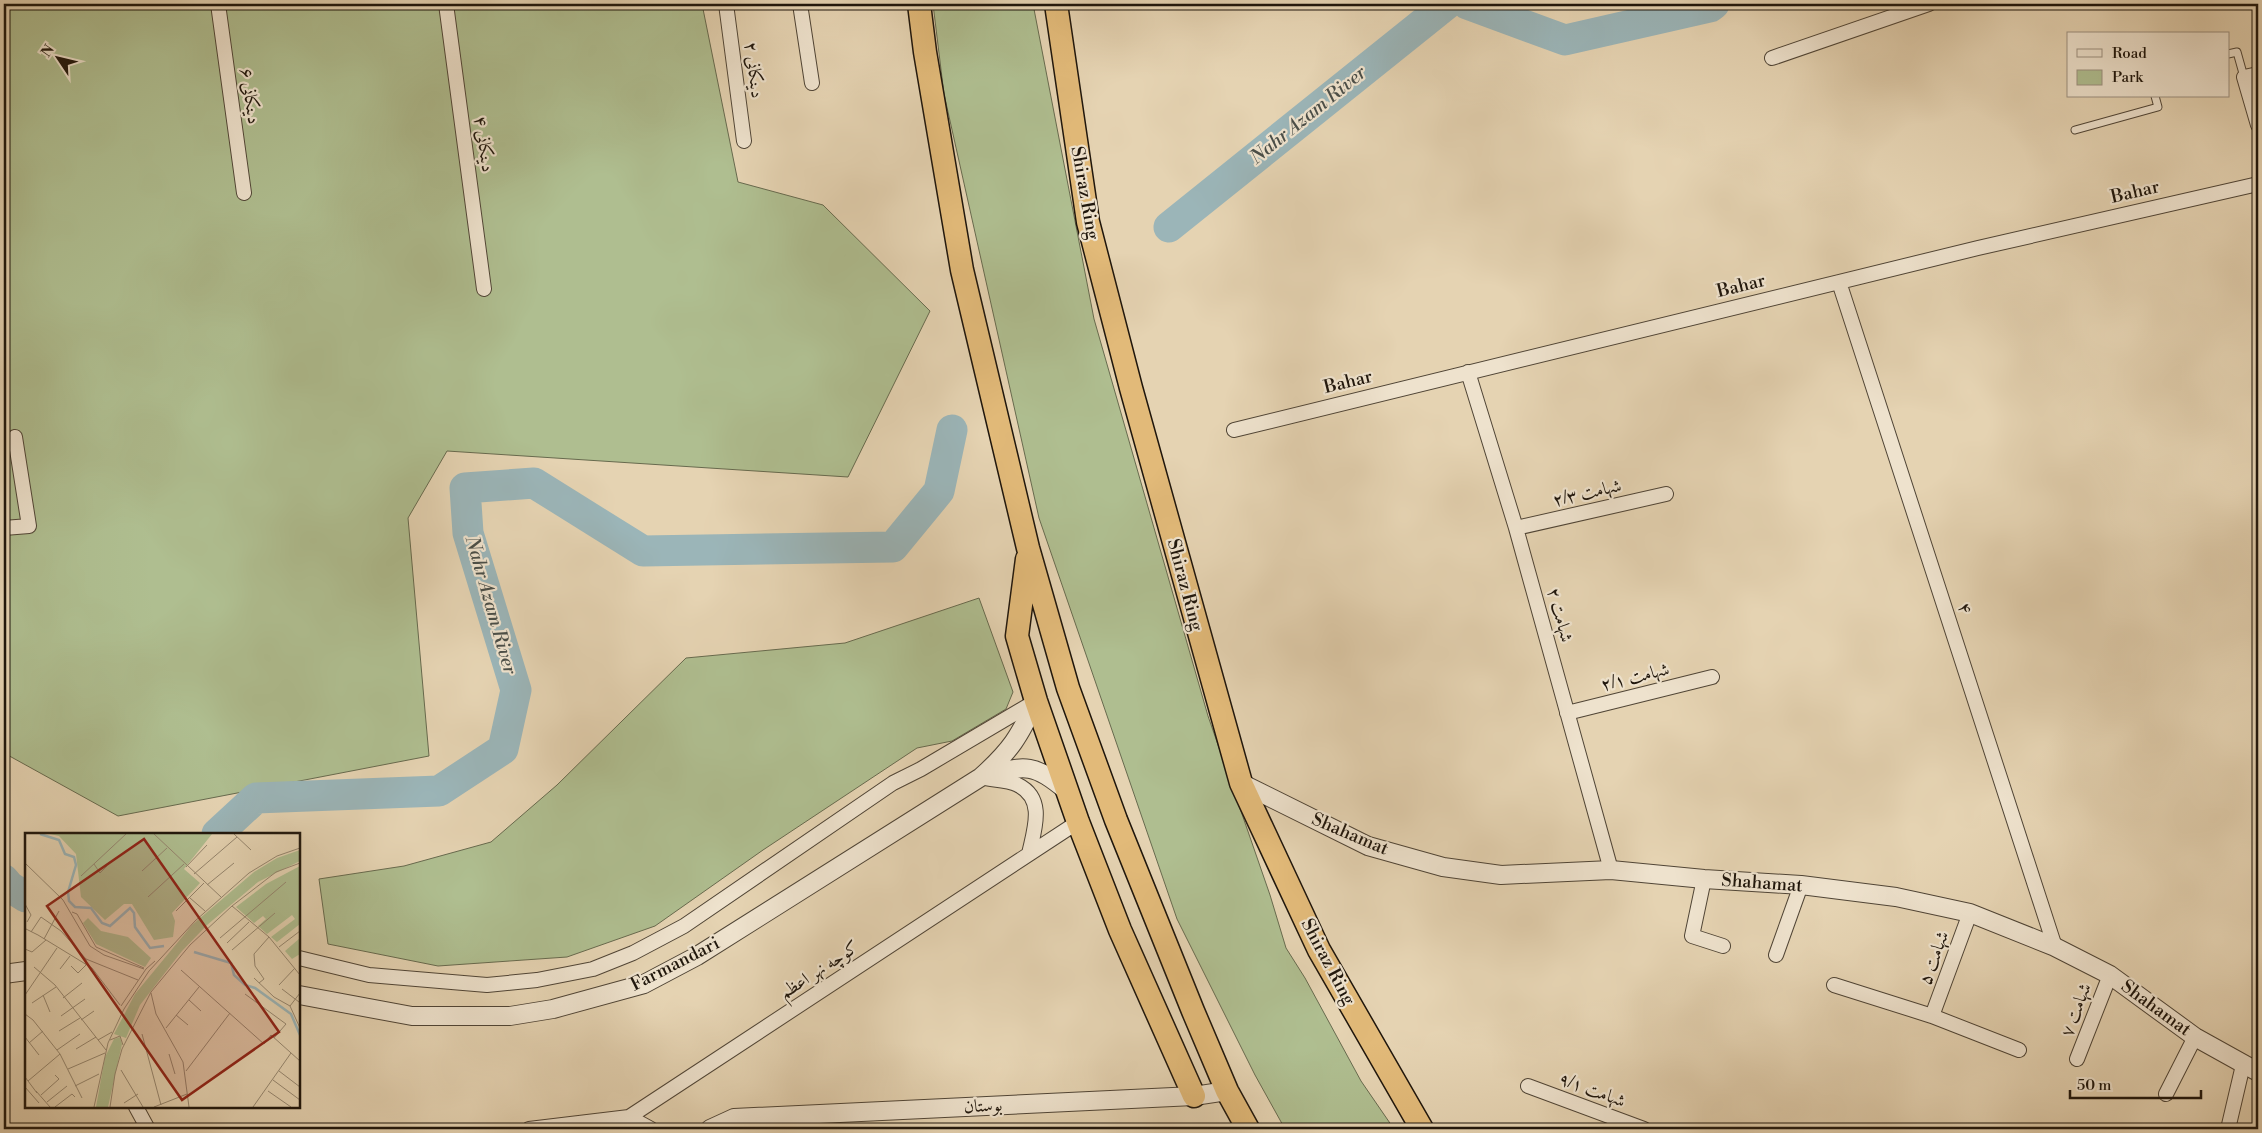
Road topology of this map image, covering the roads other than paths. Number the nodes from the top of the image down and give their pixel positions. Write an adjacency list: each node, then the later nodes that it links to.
1 (218, 4): 18 (street, ۶ دینکانی)
2 (446, 4): 20 (street, ۴ دینکانی)
3 (726, 4): 16 (street, ۲ دینکانی)
4 (800, 4): 12 (street)
5 (919, 4): 27 (highway)
6 (1056, 4): 32 (highway, Shiraz Ring)
7 (1929, 4): 9 (street)
8 (2230, 54): 11 (lane)
9 (1772, 58)
10 (2258, 74): 11 (street)
11 (2244, 77): 14 (street)
12 (812, 83)
13 (2156, 98): 15 (lane)
14 (2258, 125)
15 (2075, 130)
16 (744, 141)
17 (2258, 184): 19 (street, Bahar)
18 (244, 193)
19 (1839, 282): 21 (street, Bahar); 41 (street, ۴)
20 (484, 289)
21 (1468, 372): 22 (street, Bahar); 26 (street, ۲ شهامت)
22 (1234, 430)
23 (15, 437): 25 (street)
24 (1666, 494): 26 (street, ۲/۳ شهامت)
25 (4, 528)
26 (1516, 528): 30 (street, ۲ شهامت)
27 (1028, 548): 29 (highway); 55 (highway)
28 (1712, 677): 30 (street, ۲/۱ شهامت)
29 (1036, 701): 31 (street, Farmandari); 33 (highway); 43 (street)
30 (1567, 713): 36 (street, ۲ شهامت)
31 (981, 777): 33 (street, Farmandari); 35 (street); 48 (street, Farmandari)
32 (1240, 783): 36 (street, Shahamat); 65 (highway, Shiraz Ring)
33 (1067, 791): 34 (highway)
34 (1078, 822): 35 (street, کوچه نهر اعظم); 57 (highway)
35 (1029, 854): 59 (street, کوچه نهر اعظم)
36 (1611, 870): 37 (street, Shahamat)
37 (1704, 879): 38 (street, Shahamat); 40 (street)
38 (1801, 885): 39 (street, Shahamat); 42 (street)
39 (1970, 913): 41 (street, Shahamat); 49 (street, ۵ شهامت)
40 (1723, 946)
41 (2055, 947): 46 (street, Shahamat)
42 (1776, 956)
43 (300, 958)
44 (25, 971): 45 (street)
45 (4, 974)
46 (2110, 976): 50 (street, Shahamat); 52 (street, ۷ شهامت)
47 (1834, 985): 49 (street)
48 (300, 994)
49 (1932, 1016): 51 (street)
50 (2196, 1037): 53 (street, Shahamat); 56 (street)
51 (2019, 1050)
52 (2077, 1059)
53 (2251, 1068): 67 (street)
54 (1528, 1086): 66 (street, ۹/۱ شهامت)
55 (1227, 1091): 57 (street, بوستان); 64 (highway)
56 (2166, 1094)
57 (1194, 1096): 63 (street, بوستان)
58 (137, 1108): 60 (street)
59 (629, 1117): 61 (street); 62 (street)
60 (148, 1129)
61 (529, 1129)
62 (650, 1129)
63 (710, 1129)
64 (1248, 1129)
65 (1422, 1129)
66 (1644, 1129)
67 (2228, 1129)

